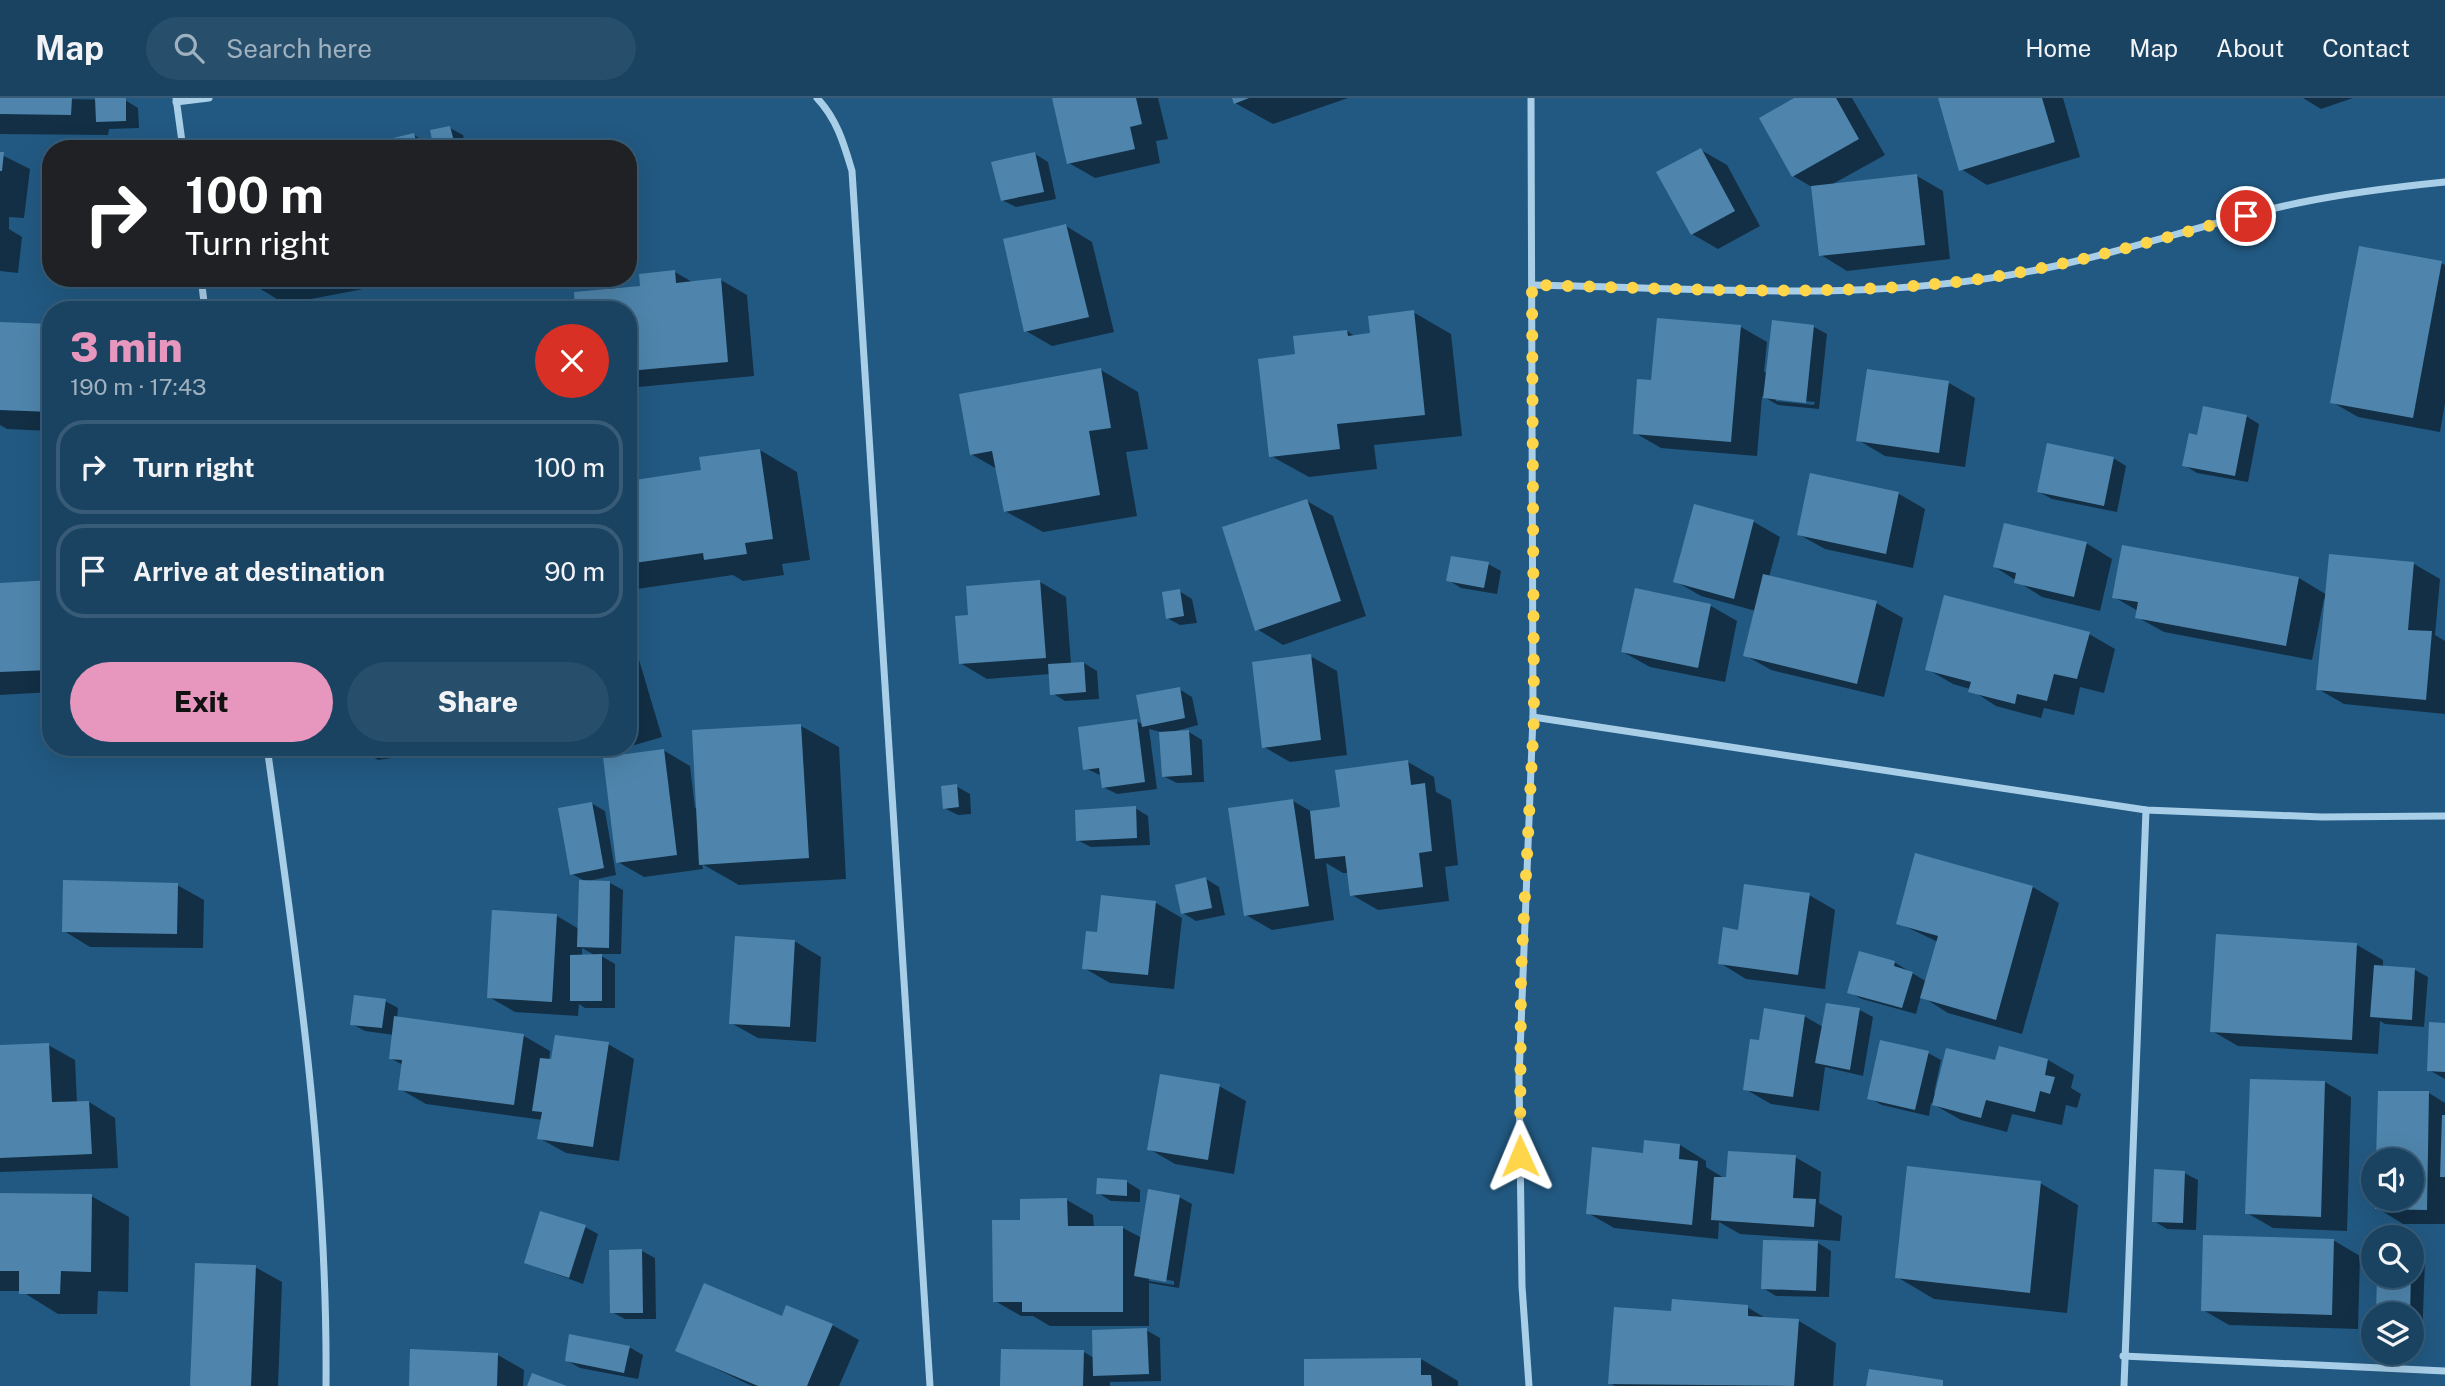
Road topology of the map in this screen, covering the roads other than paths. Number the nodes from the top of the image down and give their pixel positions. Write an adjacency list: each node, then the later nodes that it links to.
1 (209, 98): 4 (street)
2 (817, 98): 15 (street)
3 (1531, 98): 7 (street)
4 (176, 100): 5 (street)
5 (182, 140)
6 (2445, 182): 7 (street)
7 (1532, 285): 8 (street)
8 (1534, 718): 10 (street); 16 (street)
9 (268, 756): 14 (street)
10 (2146, 810): 11 (street); 12 (street)
11 (2445, 816)
12 (2123, 1356): 13 (street); 17 (street)
13 (2445, 1371)
14 (326, 1386)
15 (930, 1386)
16 (1530, 1386)
17 (2124, 1386)

